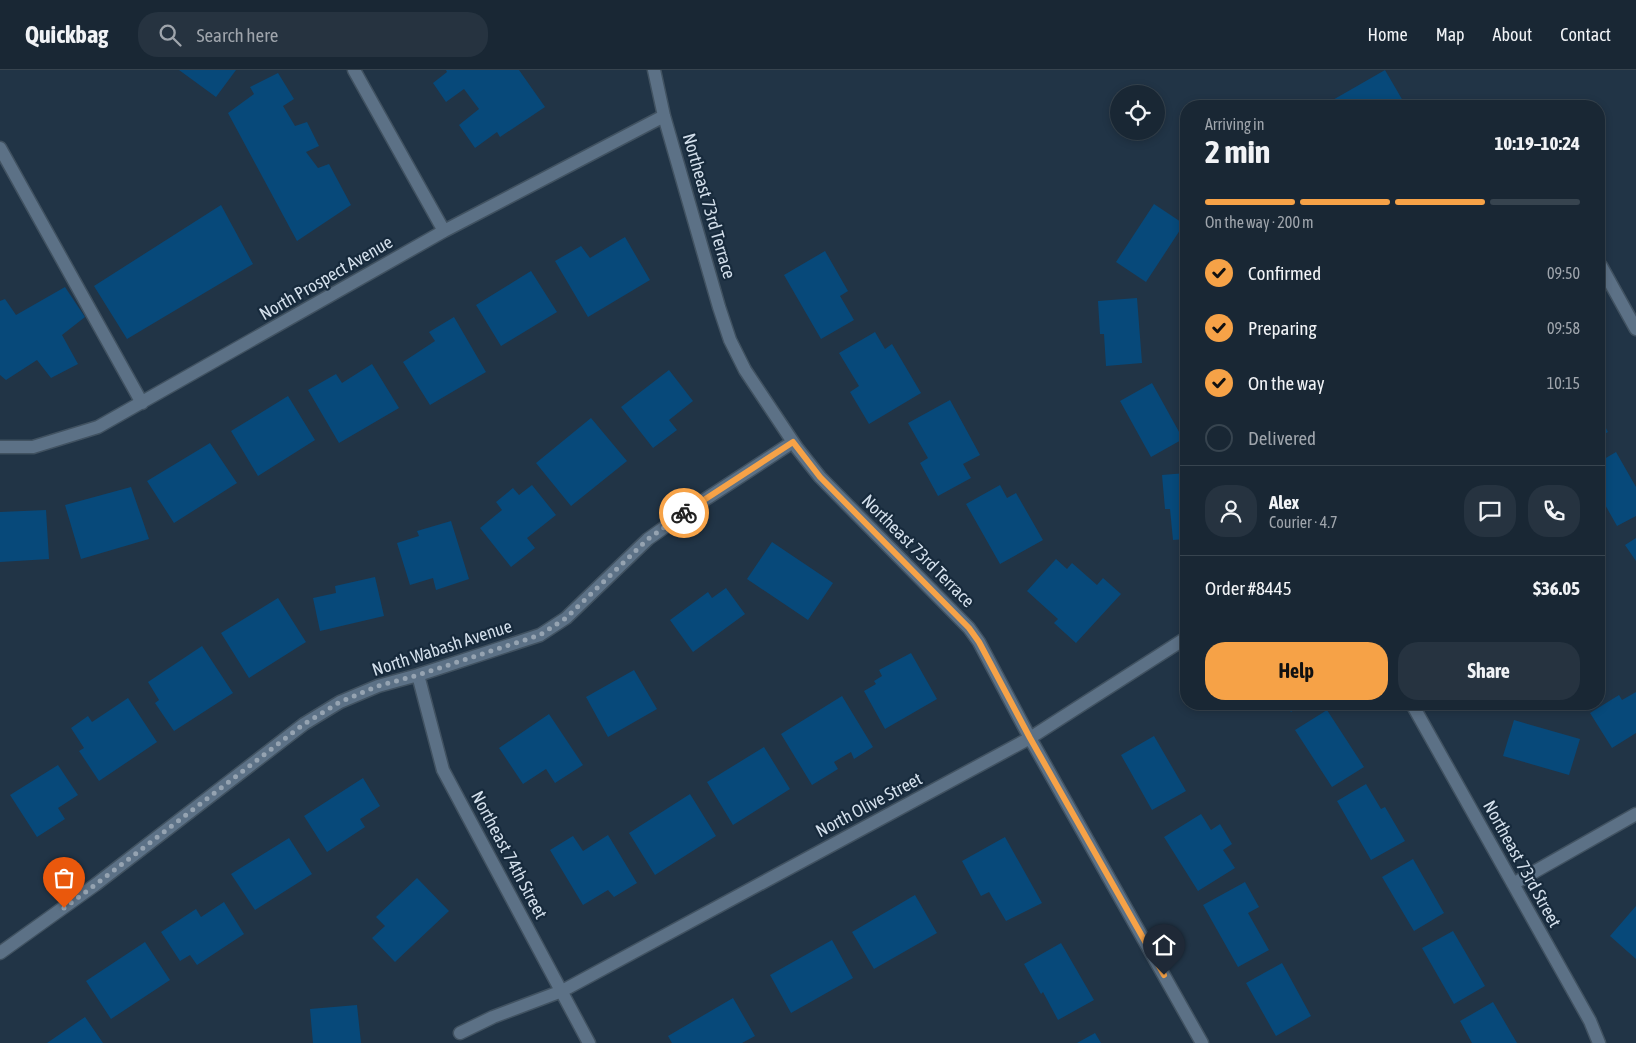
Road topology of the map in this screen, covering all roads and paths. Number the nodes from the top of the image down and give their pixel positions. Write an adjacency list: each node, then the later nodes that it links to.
1 (354, 70): 5 (street)
2 (654, 70): 3 (street, Northeast 73rd Terrace)
3 (664, 116): 5 (street, North Prospect Avenue); 9 (street, Northeast 73rd Terrace)
4 (0, 148): 8 (street)
5 (444, 231): 8 (street, North Prospect Avenue)
6 (1605, 273): 7 (street)
7 (1636, 330)
8 (142, 402): 10 (street, North Prospect Avenue)
9 (793, 442): 12 (street, North Wabash Avenue); 14 (street, Northeast 73rd Terrace)
10 (0, 447)
11 (1180, 642): 14 (street, North Olive Street)
12 (418, 675): 17 (street, North Wabash Avenue); 18 (street, Northeast 74th Street)
13 (1415, 710): 16 (street, Northeast 73rd Street)
14 (1030, 738): 18 (street, North Olive Street); 21 (street, Northeast 73rd Terrace)
15 (1636, 814): 16 (street)
16 (1513, 884): 22 (street, Northeast 73rd Street)
17 (0, 953)
18 (562, 991): 19 (street, North Olive Street); 20 (street, Northeast 74th Street)
19 (460, 1033)
20 (589, 1043)
21 (1202, 1043)
22 (1599, 1043)

